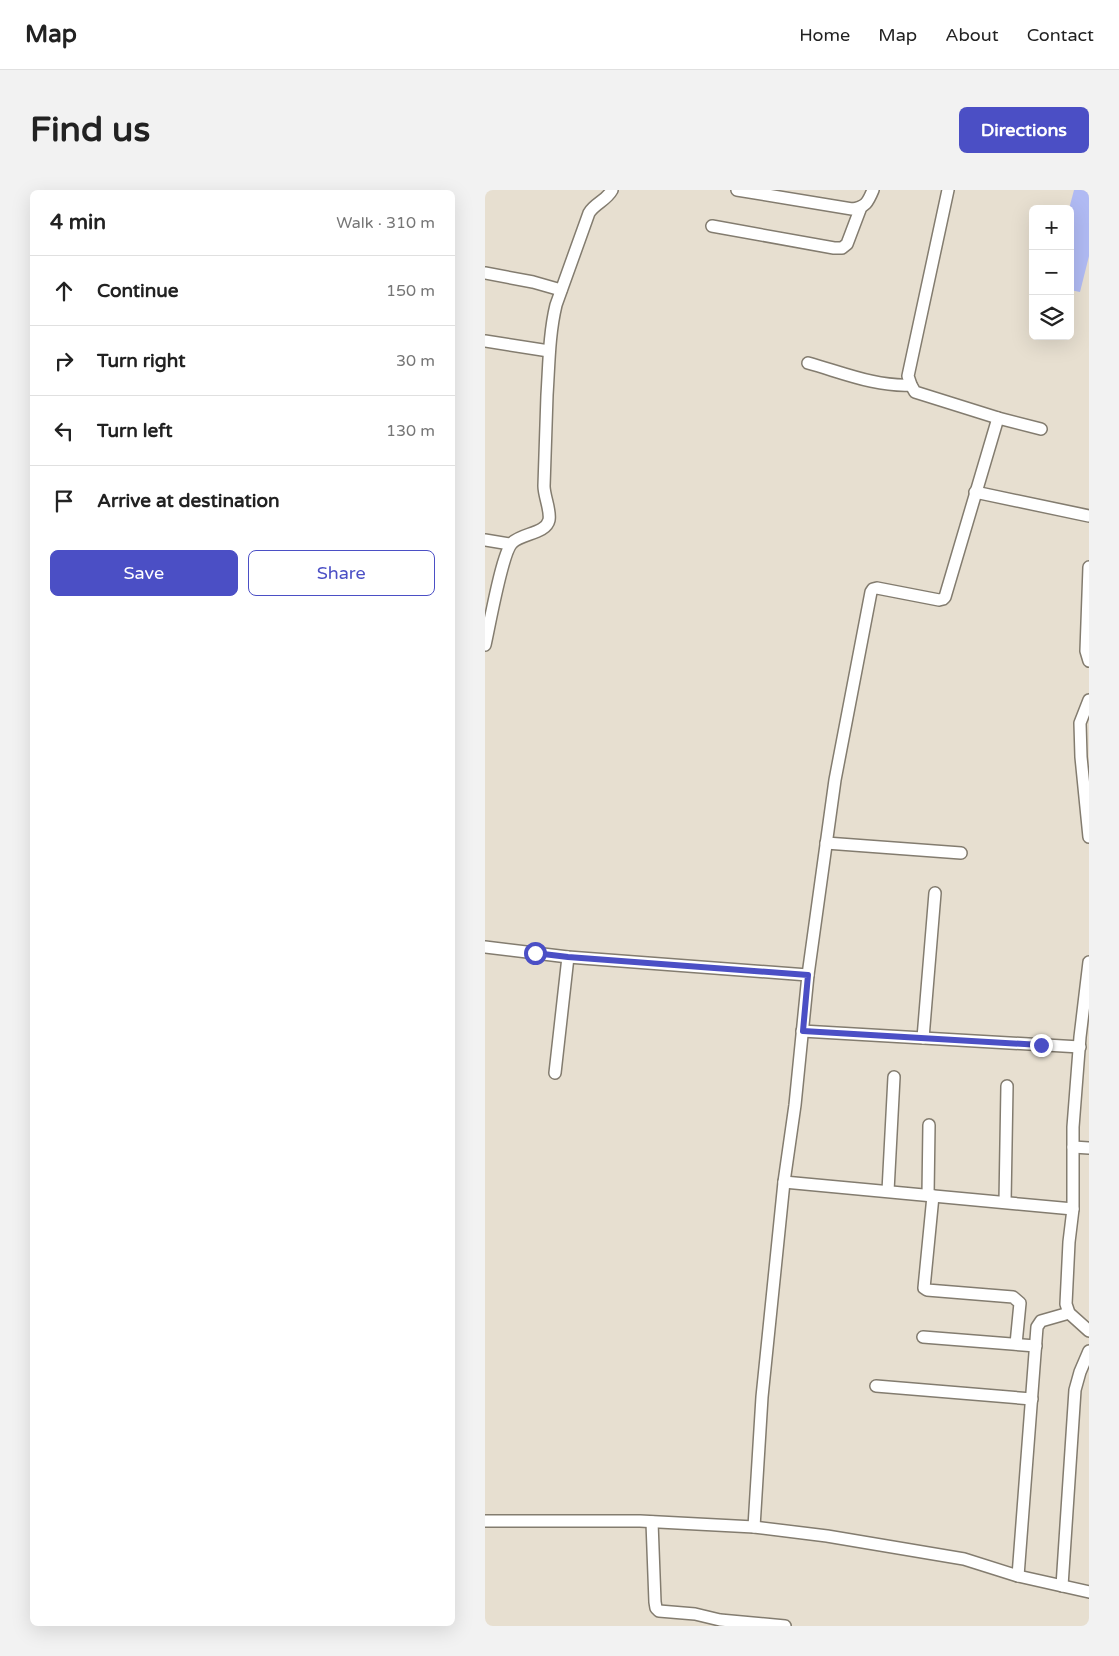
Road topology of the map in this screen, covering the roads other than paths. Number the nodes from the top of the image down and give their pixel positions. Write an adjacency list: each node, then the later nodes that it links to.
1 (612, 190): 8 (street)
2 (737, 190): 5 (street)
3 (873, 190): 5 (street)
4 (948, 190): 12 (street)
5 (861, 208): 6 (street)
6 (713, 226)
7 (485, 274): 8 (street)
8 (561, 290): 10 (street)
9 (485, 342): 10 (street)
10 (549, 351): 18 (street)
11 (808, 363): 12 (street)
12 (911, 385): 13 (street)
13 (998, 418): 14 (street); 15 (street)
14 (1041, 429)
15 (975, 492): 16 (street); 25 (street)
16 (1089, 516)
17 (485, 540): 18 (street)
18 (510, 544): 20 (street)
19 (1089, 567): 21 (street)
20 (485, 646)
21 (1089, 661)
22 (1089, 700): 23 (street)
23 (1087, 801): 24 (street)
24 (1089, 837)
25 (826, 843): 26 (street); 31 (street)
26 (961, 853)
27 (935, 893): 33 (street)
28 (485, 947): 29 (street)
29 (568, 957): 31 (street); 35 (street)
30 (1089, 962): 34 (street)
31 (808, 975): 32 (street)
32 (803, 1031): 33 (street); 41 (street)
33 (923, 1038): 34 (street)
34 (1080, 1047): 39 (street)
35 (555, 1073)
36 (894, 1077): 42 (street)
37 (1007, 1086): 44 (street)
38 (929, 1125): 43 (street)
39 (1073, 1147): 40 (street); 45 (street)
40 (1089, 1148)
41 (784, 1182): 42 (street); 56 (street)
42 (888, 1191): 43 (street)
43 (930, 1195): 44 (street); 49 (street)
44 (1005, 1202): 45 (street)
45 (1073, 1209): 46 (street)
46 (1069, 1313): 47 (street); 50 (street)
47 (1089, 1330)
48 (923, 1337): 49 (street)
49 (1015, 1344): 50 (street)
50 (1036, 1346): 53 (street)
51 (1089, 1351): 58 (street)
52 (877, 1386): 53 (street)
53 (1033, 1399): 57 (street)
54 (485, 1521): 55 (street)
55 (652, 1522): 56 (street); 60 (street)
56 (754, 1527): 57 (street)
57 (1017, 1576): 58 (street)
58 (1062, 1586): 59 (street)
59 (1089, 1592)
60 (695, 1614): 61 (street); 62 (street)
61 (695, 1626)
62 (785, 1626)

